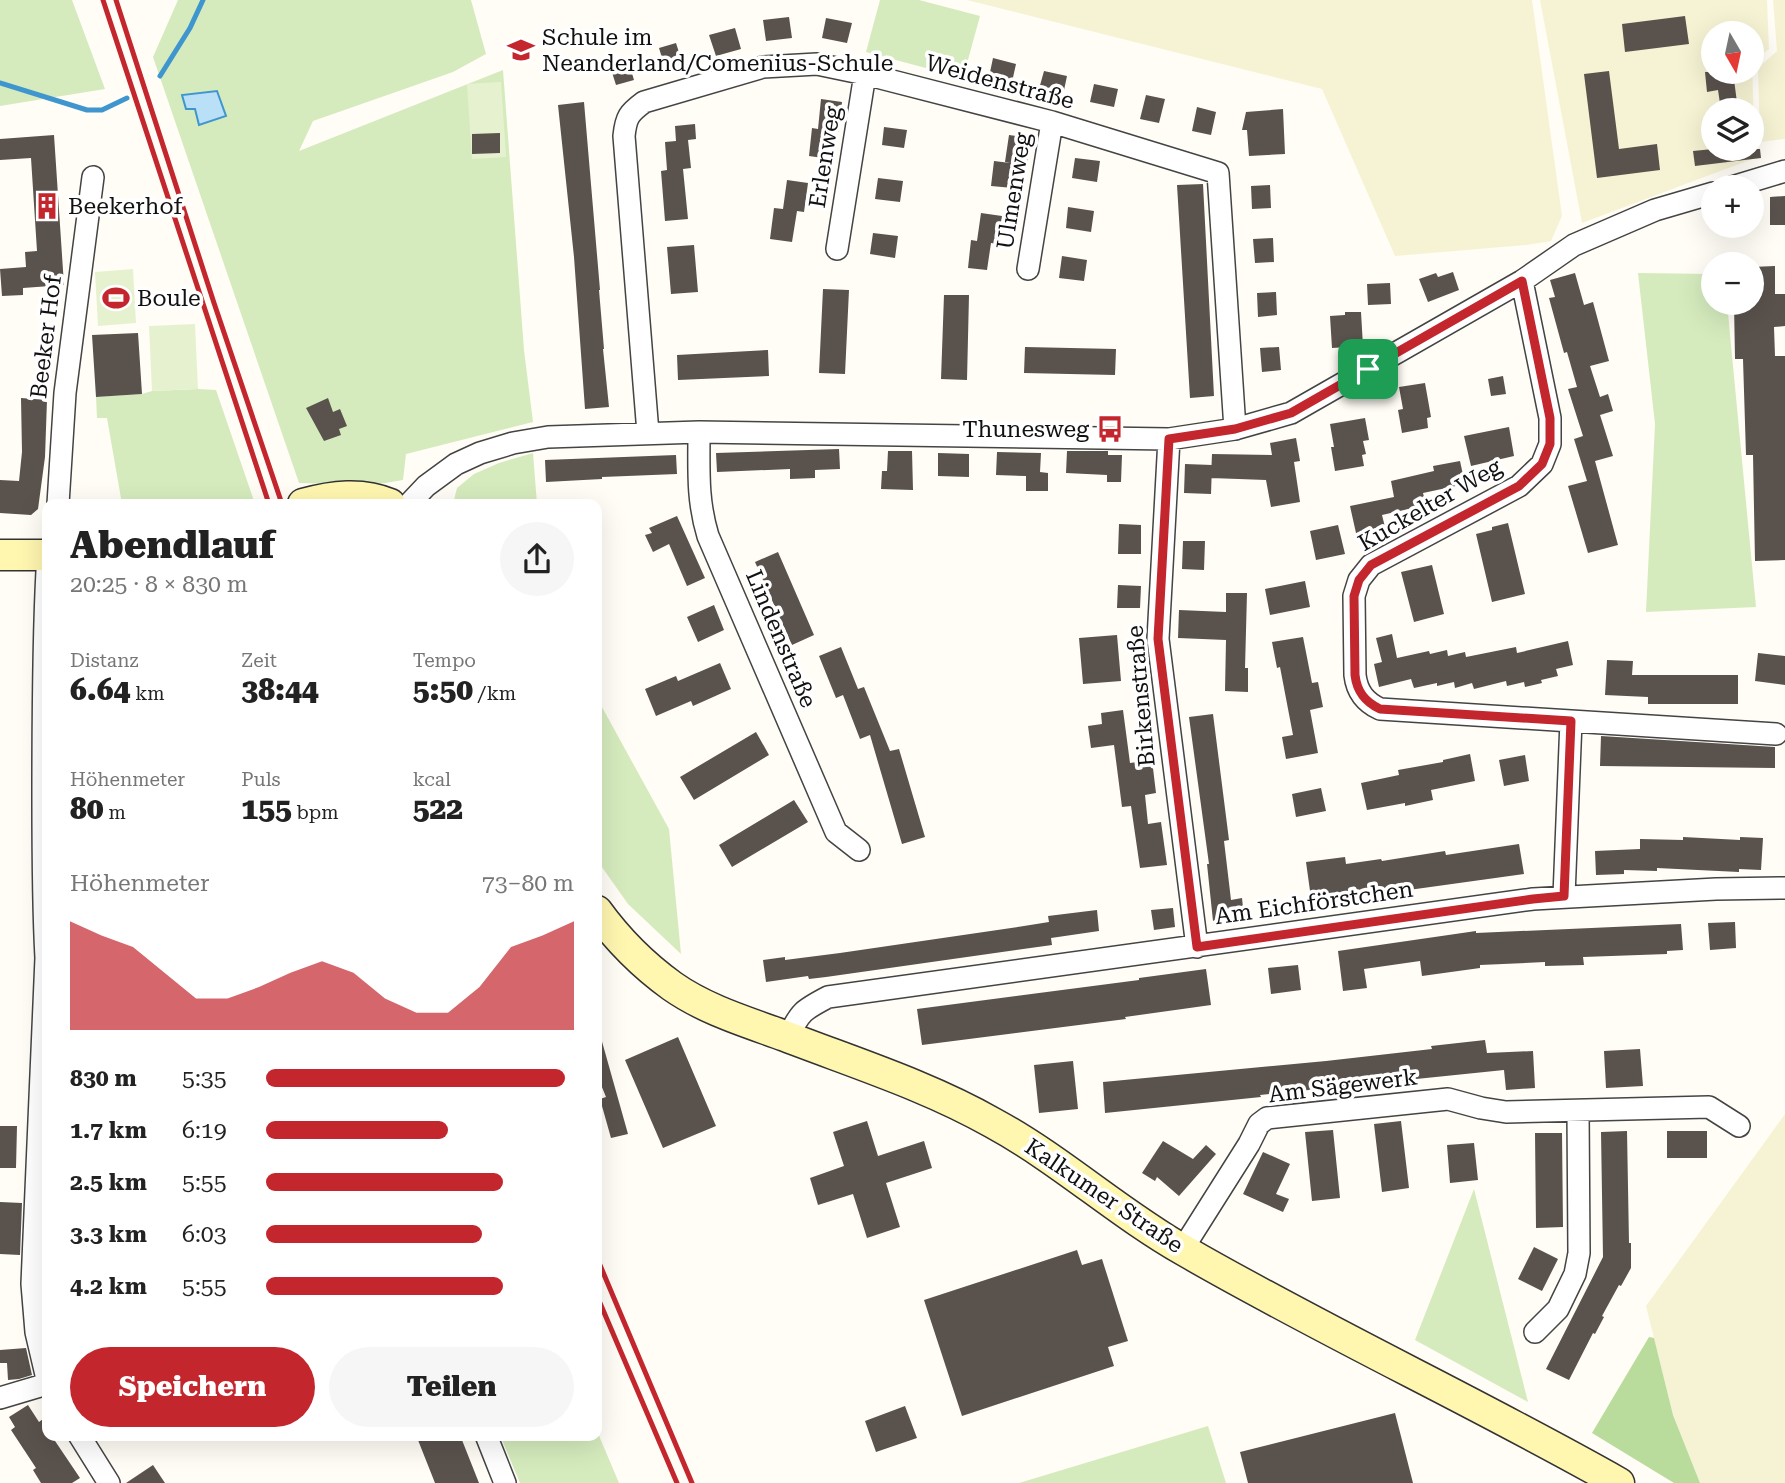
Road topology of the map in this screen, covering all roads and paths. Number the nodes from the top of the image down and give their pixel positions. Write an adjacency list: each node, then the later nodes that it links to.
1 (865, 74): 2 (street, Weidenstraße); 7 (street, Erlenweg); 12 (street, Weidenstraße)
2 (1052, 122): 8 (street, Ulmenweg); 10 (street, Weidenstraße)
3 (1785, 171): 5 (street)
4 (93, 177): 14 (street, Beeker Hof)
5 (1764, 177)
6 (1701, 197): 9 (street)
7 (836, 249)
8 (1028, 269)
9 (1522, 281): 10 (street); 20 (street, Kuckelter Weg)
10 (1235, 429): 13 (street)
11 (699, 432): 12 (street); 13 (street); 22 (street, Lindenstraße)
12 (648, 433): 17 (street)
13 (1169, 439): 26 (street, Birkenstraße)
14 (58, 499)
15 (324, 499): 16 (main road)
16 (372, 499)
17 (414, 499)
18 (0, 555): 19 (main road)
19 (42, 555)
20 (1571, 721): 21 (street, Kuckelter Weg); 24 (street)
21 (1776, 734)
22 (859, 850)
23 (1785, 888): 24 (street, Am Eichförstchen)
24 (1564, 896): 26 (street, Am Eichförstchen)
25 (602, 918): 27 (main road, Kalkumer Straße)
26 (1197, 947): 27 (street, Am Eichförstchen)
27 (788, 1037): 31 (main road, Kalkumer Straße)
28 (42, 1067): 33 (street)
29 (1578, 1111): 30 (street, Am Sägewerk); 31 (street, Am Sägewerk); 32 (street)
30 (1739, 1126)
31 (1182, 1250): 40 (main road, Kalkumer Straße)
32 (1535, 1332)
33 (42, 1359)
34 (42, 1384): 35 (street)
35 (0, 1398)
36 (83, 1441): 38 (street)
37 (488, 1441): 39 (street)
38 (109, 1483)
39 (505, 1483)
40 (1619, 1483)

